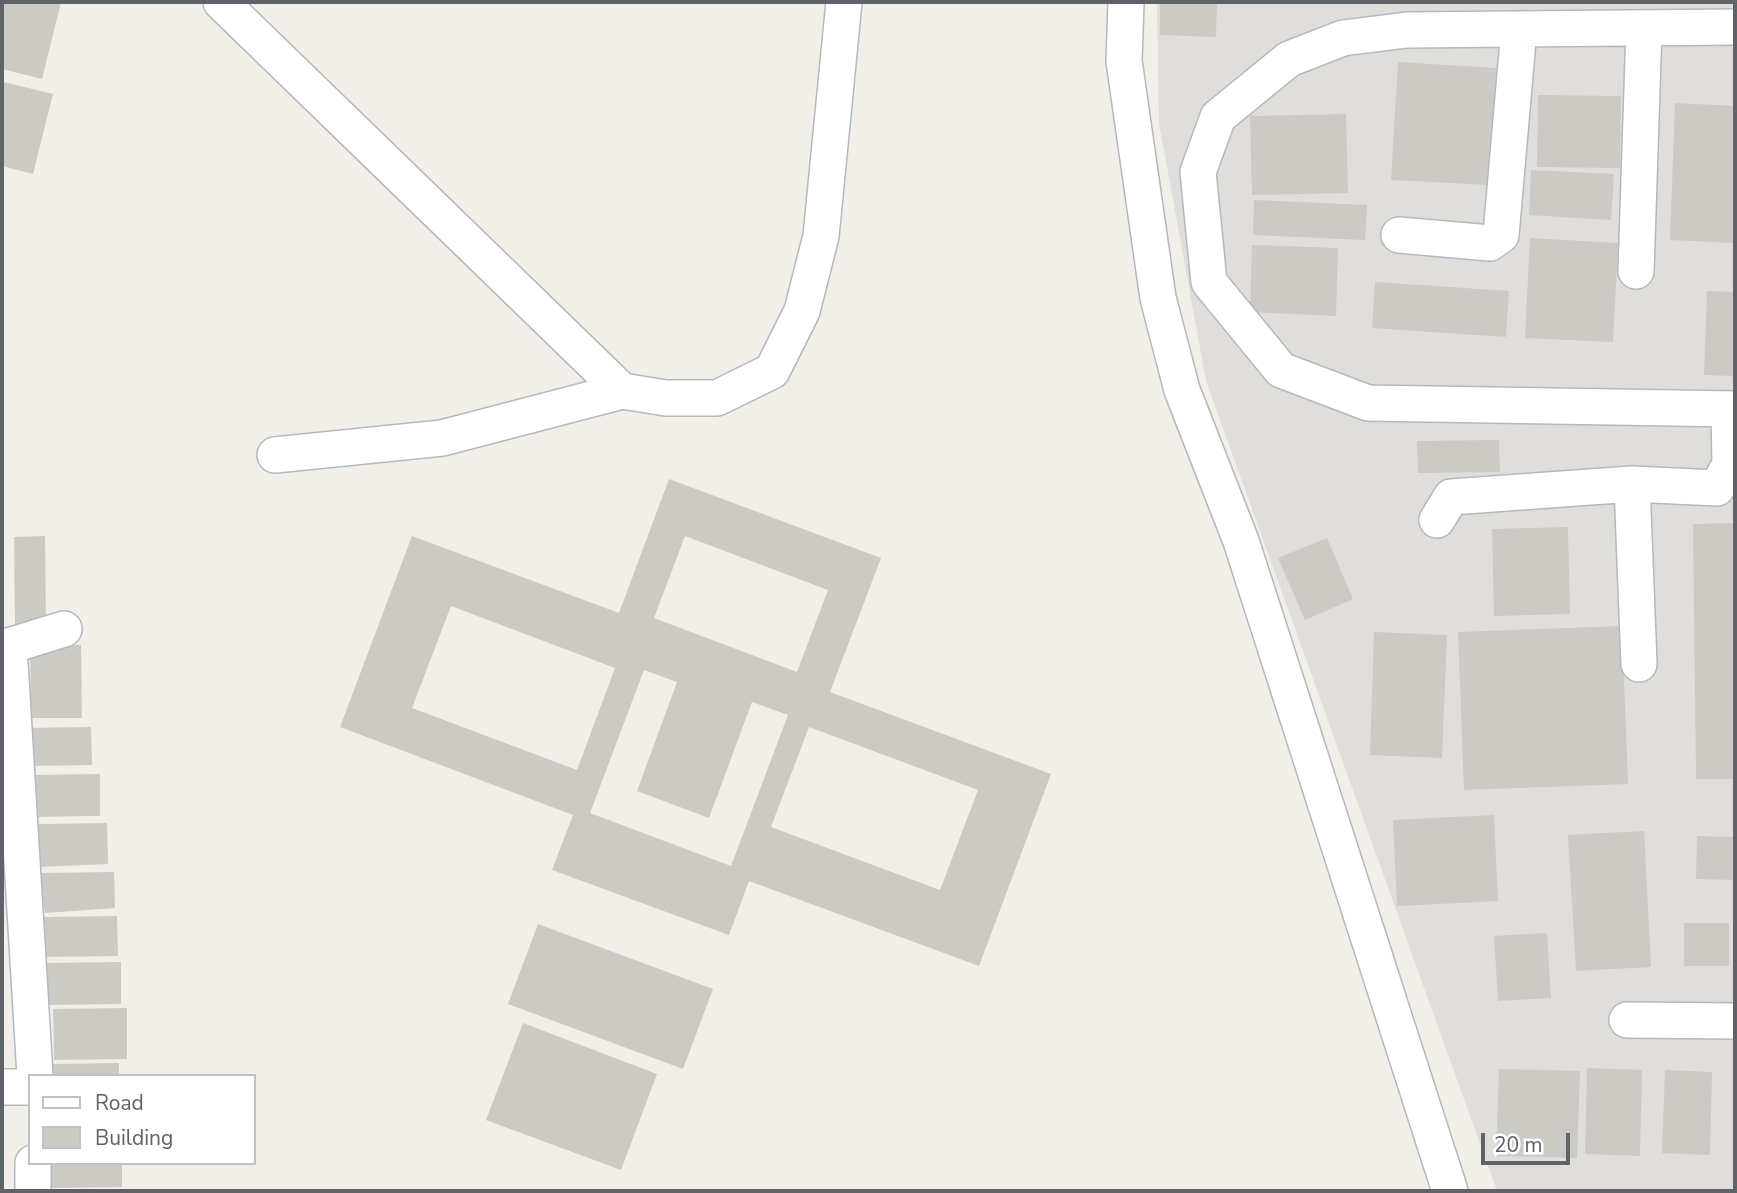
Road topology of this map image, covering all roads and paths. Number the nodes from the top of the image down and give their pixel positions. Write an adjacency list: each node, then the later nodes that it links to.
1 (221, 2): 11 (street)
2 (844, 2): 11 (street)
3 (1126, 2): 10 (street)
4 (1735, 27): 5 (street)
5 (1644, 28): 6 (street); 8 (street)
6 (1519, 29): 7 (street); 9 (street)
7 (1399, 235)
8 (1636, 271)
9 (1209, 282): 10 (street); 12 (street)
10 (1158, 298): 27 (street)
11 (622, 391): 13 (street)
12 (1732, 409): 14 (street)
13 (275, 455)
14 (1632, 484): 15 (street); 18 (street)
15 (1437, 520)
16 (64, 629): 17 (street)
17 (5, 647): 19 (street)
18 (1639, 664)
19 (12, 872): 22 (street)
20 (1627, 1020): 21 (street)
21 (1735, 1021)
22 (35, 1074)
23 (2, 1087): 24 (street)
24 (28, 1087)
25 (33, 1165): 26 (street)
26 (33, 1191)
27 (1450, 1191)

